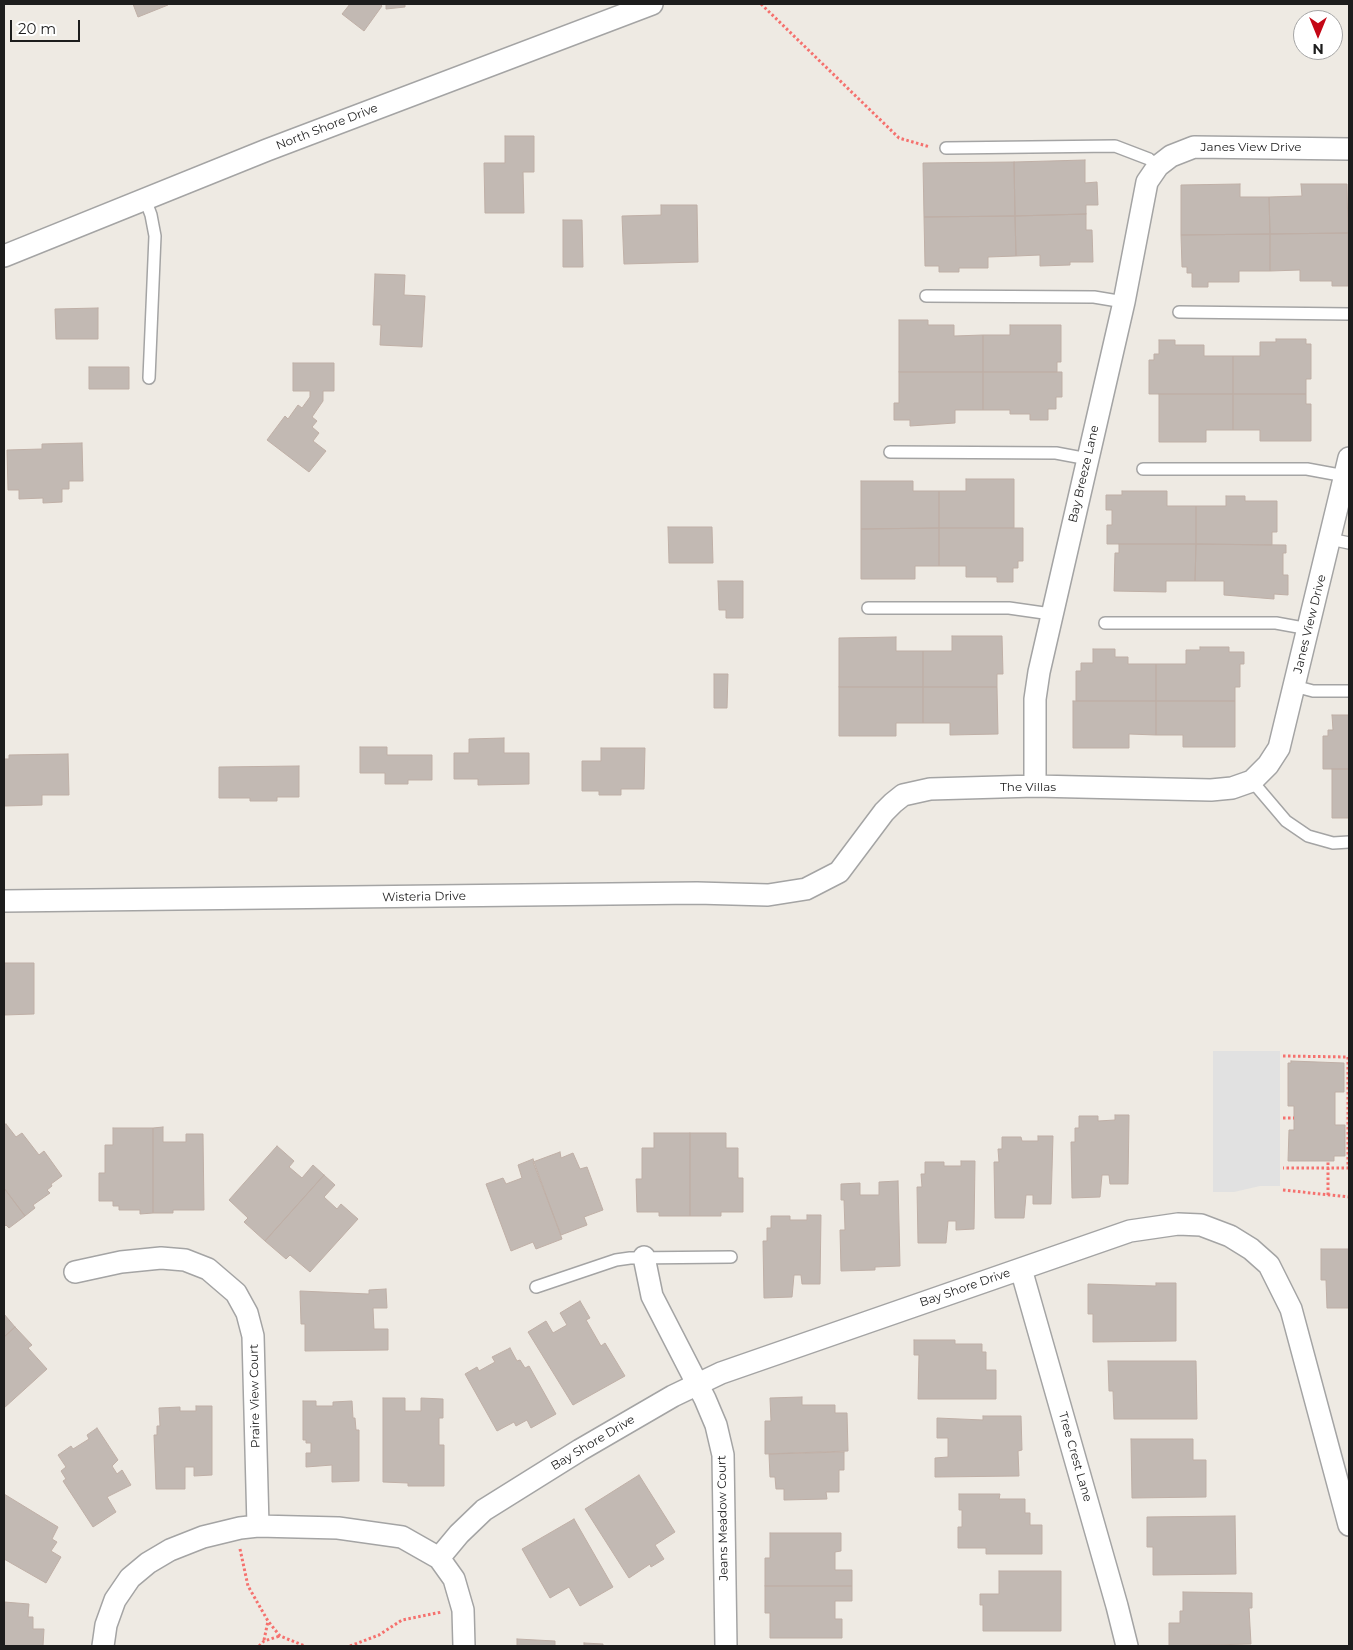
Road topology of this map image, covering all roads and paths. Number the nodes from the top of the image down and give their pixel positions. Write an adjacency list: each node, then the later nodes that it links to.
1 (652, 4): 6 (street, North Shore Drive)
2 (761, 4): 3 (path)
3 (946, 148): 5 (lane)
4 (1349, 149): 5 (street, Janes View Drive)
5 (1158, 166): 9 (street, Bay Breeze Lane)
6 (145, 200): 7 (street, North Shore Drive); 12 (lane)
7 (4, 256)
8 (926, 296): 9 (lane)
9 (1124, 302): 14 (street, Bay Breeze Lane)
10 (1179, 312): 11 (lane)
11 (1349, 314)
12 (149, 378)
13 (890, 452): 14 (lane)
14 (1088, 459): 19 (street, Bay Breeze Lane)
15 (1347, 467): 16 (lane); 17 (street, Janes View Drive)
16 (1142, 469)
17 (1340, 541): 21 (street, Janes View Drive)
18 (868, 608): 19 (lane)
19 (1052, 614): 25 (street, Bay Breeze Lane)
20 (1105, 623): 21 (lane)
21 (1309, 629): 22 (street, Janes View Drive)
22 (1294, 686): 23 (lane); 24 (street, Janes View Drive)
23 (1349, 691)
24 (1252, 781): 25 (street, The Villas); 26 (lane)
25 (1035, 786): 27 (street, The Villas)
26 (1349, 842)
27 (839, 872): 28 (street, Wisteria Drive)
28 (4, 901)
29 (1283, 1056): 30 (path)
30 (1349, 1109): 33 (path)
31 (1283, 1118): 32 (path)
32 (1294, 1118)
33 (1349, 1150): 36 (path)
34 (1328, 1161): 36 (path)
35 (1283, 1168): 36 (path)
36 (1328, 1168): 38 (path)
37 (1283, 1190): 38 (path)
38 (1328, 1195): 39 (path)
39 (1349, 1197)
40 (644, 1256): 41 (lane); 44 (lane); 45 (street, Jeans Meadow Court)
41 (731, 1257)
42 (1021, 1269): 45 (street, Bay Shore Drive); 46 (street, Bay Shore Drive); 61 (street, Tree Crest Lane)
43 (75, 1272): 47 (street, Praire View Court)
44 (536, 1287)
45 (698, 1384): 49 (street, Bay Shore Drive); 60 (street, Jeans Meadow Court)
46 (1349, 1525)
47 (258, 1526): 49 (street); 55 (street)
48 (239, 1543): 51 (path)
49 (439, 1558): 59 (street)
50 (448, 1611): 58 (path)
51 (268, 1621): 52 (path); 53 (path)
52 (280, 1636): 53 (path); 54 (path)
53 (264, 1641): 56 (path)
54 (297, 1645): 57 (path)
55 (103, 1646)
56 (259, 1646)
57 (305, 1646)
58 (350, 1646)
59 (464, 1646)
60 (726, 1646)
61 (1127, 1646)

